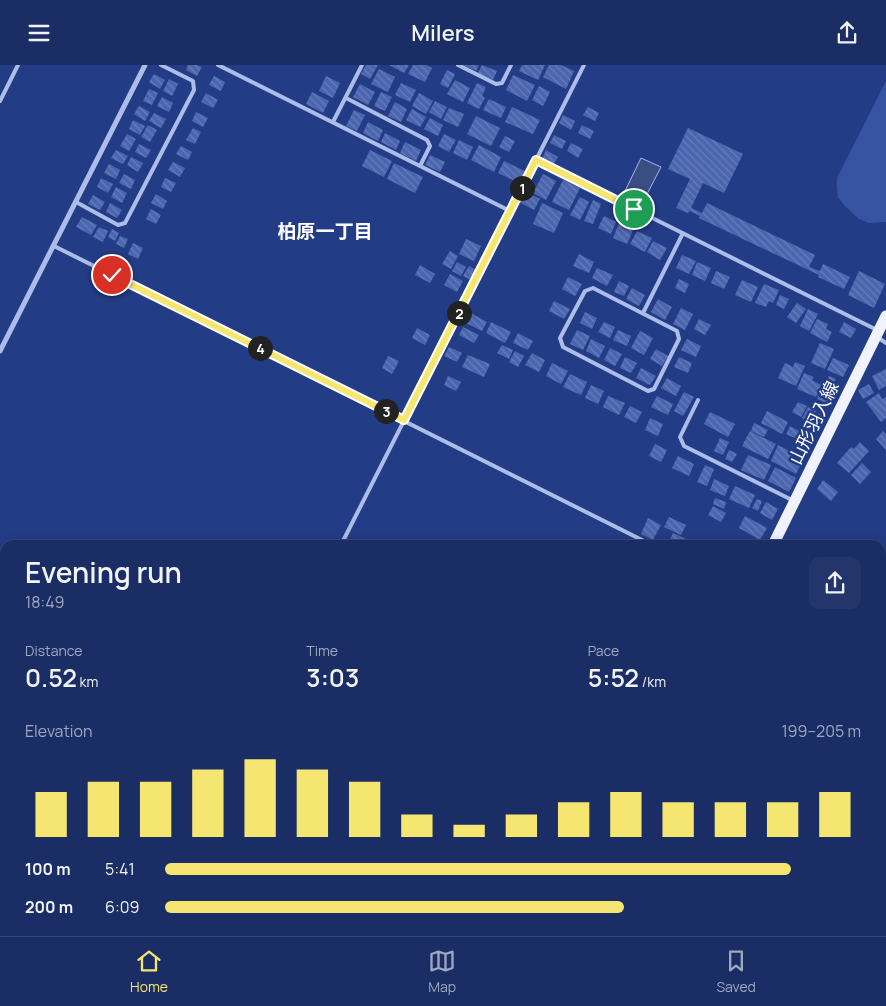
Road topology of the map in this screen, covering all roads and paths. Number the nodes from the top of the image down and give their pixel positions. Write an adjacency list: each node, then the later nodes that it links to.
1 (18, 65): 10 (lane)
2 (145, 65): 14 (street)
3 (160, 65): 14 (lane)
4 (218, 65): 11 (lane)
5 (362, 65): 9 (lane)
6 (458, 65): 7 (lane)
7 (512, 65)
8 (584, 65): 12 (lane)
9 (346, 98): 11 (lane); 13 (lane)
10 (0, 101)
11 (333, 123): 13 (lane)
12 (536, 160): 15 (lane); 16 (lane)
13 (420, 166): 15 (lane)
14 (76, 202): 17 (street)
15 (510, 211): 24 (lane)
16 (684, 233): 18 (lane); 20 (lane)
17 (54, 246): 22 (street); 24 (lane)
18 (643, 313): 18 (lane)
19 (886, 316): 20 (main road, 山形羽入線)
20 (877, 333): 21 (lane); 25 (main road, 山形羽入線)
21 (886, 343)
22 (0, 351)
23 (698, 401): 25 (lane)
24 (404, 420): 26 (lane); 27 (lane)
25 (794, 501): 28 (main road, 山形羽入線)
26 (344, 540)
27 (642, 540)
28 (775, 540)

